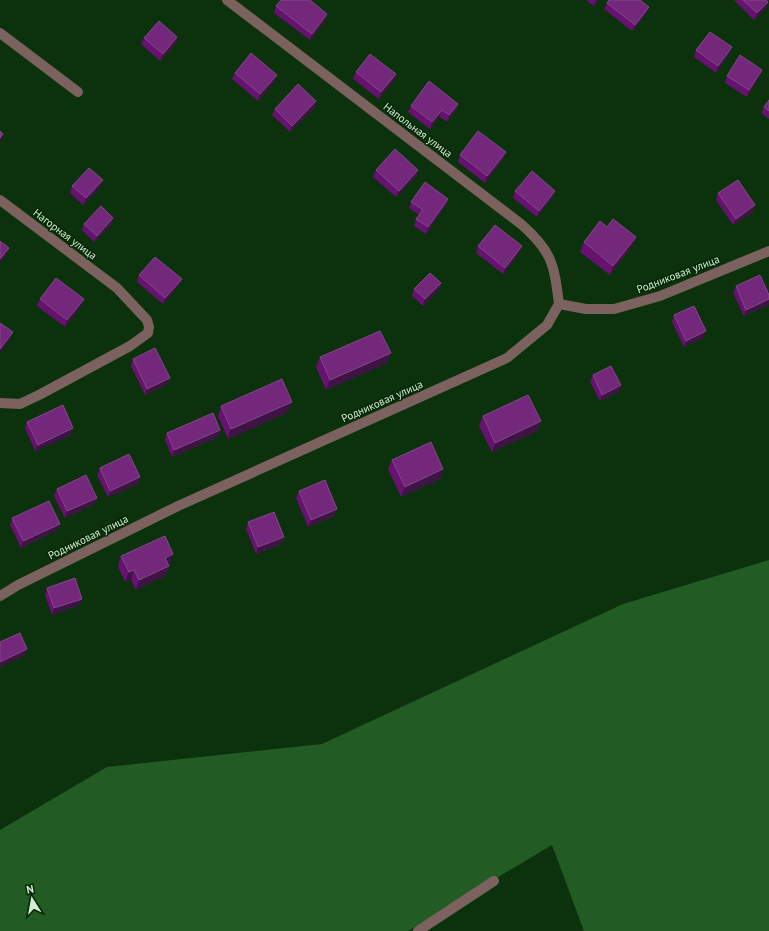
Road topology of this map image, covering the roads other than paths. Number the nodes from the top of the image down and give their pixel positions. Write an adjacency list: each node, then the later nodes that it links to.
1 (227, 0): 6 (street, Напольная улица)
2 (0, 33): 3 (street)
3 (78, 92)
4 (0, 200): 7 (street, Нагорная улица)
5 (769, 251): 6 (street, Родниковая улица)
6 (559, 304): 8 (street, Родниковая улица)
7 (1, 401)
8 (0, 596)
9 (494, 881): 10 (street)
10 (418, 931)

